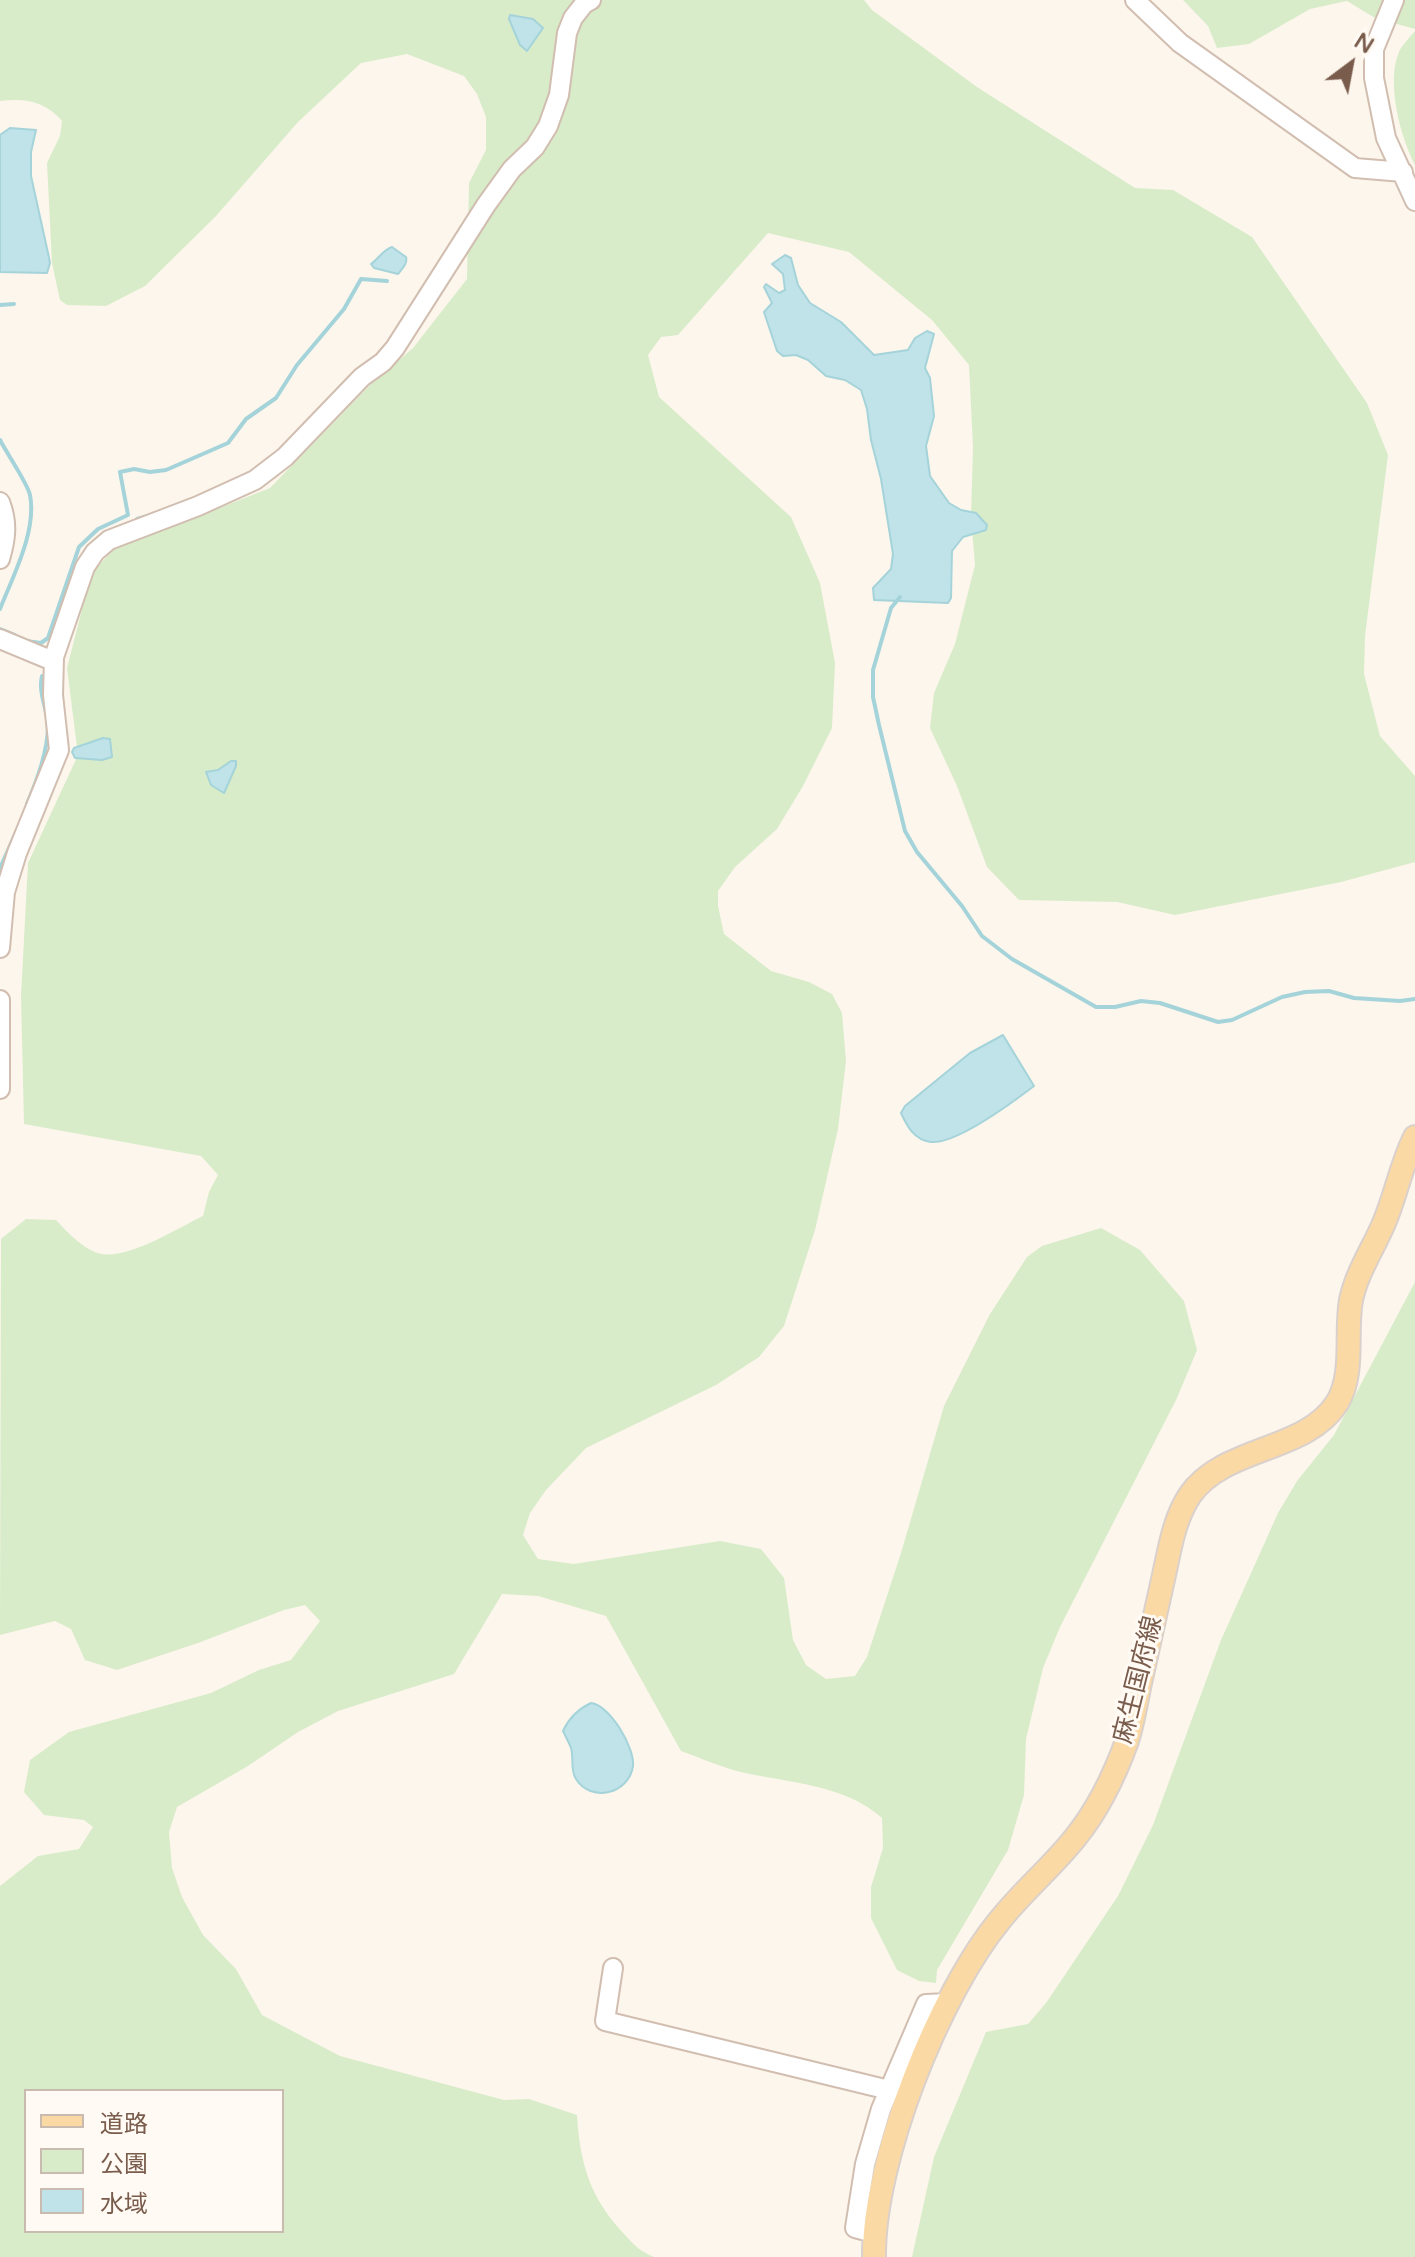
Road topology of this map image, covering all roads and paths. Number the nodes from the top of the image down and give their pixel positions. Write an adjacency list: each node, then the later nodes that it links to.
1 (591, 0): 9 (street)
2 (1135, 0): 4 (street)
3 (1394, 0): 4 (street)
4 (1403, 172): 5 (street)
5 (1415, 201)
6 (0, 502): 7 (street)
7 (0, 559)
8 (0, 639): 9 (street)
9 (53, 661): 10 (street)
10 (0, 936): 11 (street)
11 (0, 948)
12 (0, 1000): 13 (street)
13 (0, 1089)
14 (1415, 1137): 16 (main road, 麻生国府線)
15 (613, 1968): 17 (street)
16 (948, 2003): 17 (street); 18 (main road, 麻生国府線)
17 (889, 2090): 18 (street)
18 (874, 2233): 19 (main road, 麻生国府線)
19 (874, 2257)

